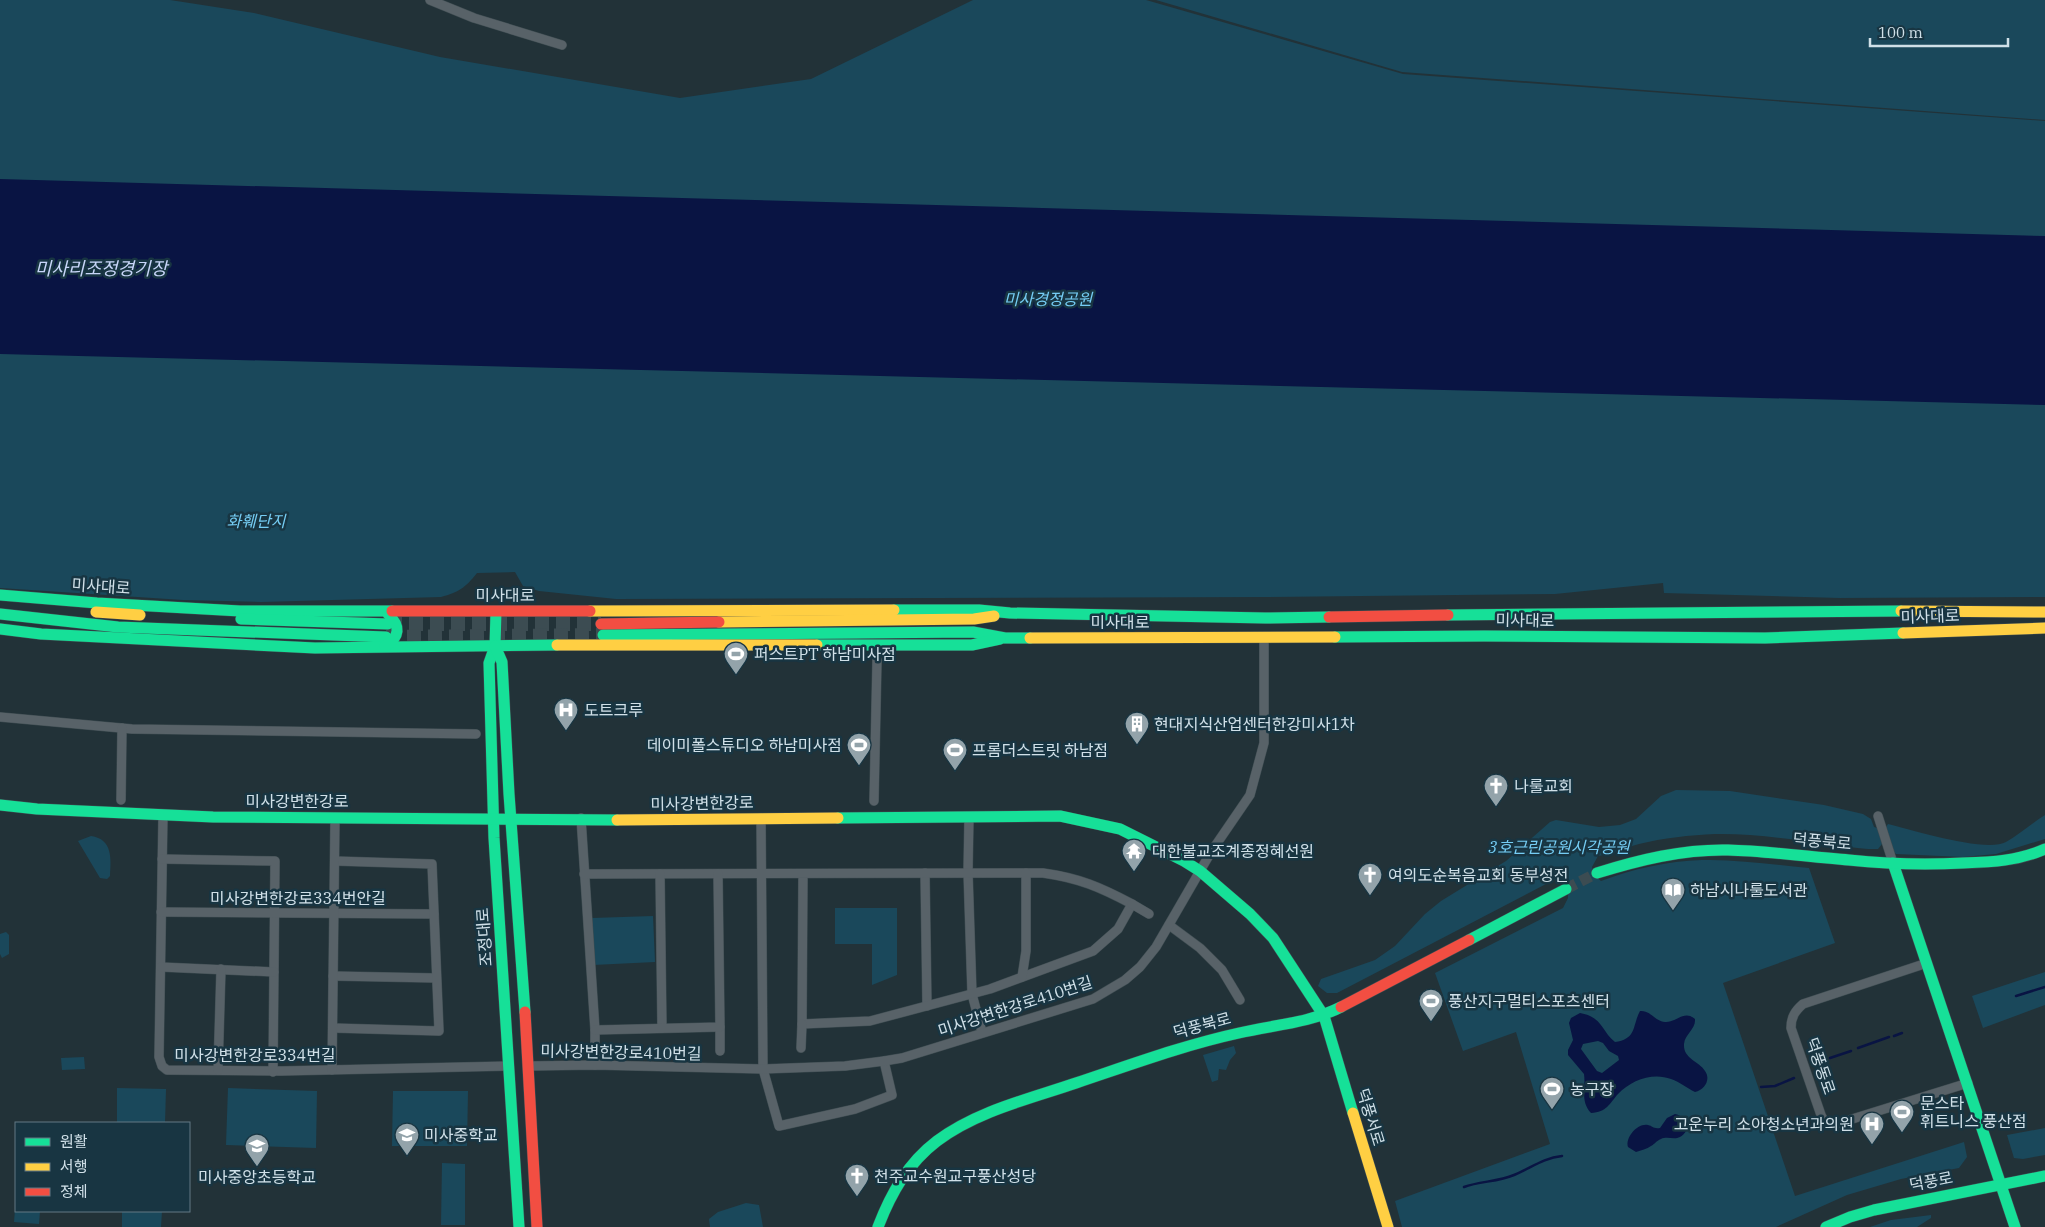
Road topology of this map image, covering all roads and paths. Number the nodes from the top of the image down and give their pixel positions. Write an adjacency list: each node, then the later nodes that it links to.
1 (430, 0): 2 (street)
2 (562, 45)
3 (0, 595): 6 (main road, 미사대로)
4 (0, 600): 12 (main road, 미사대로)
5 (2045, 605): 7 (main road)
6 (379, 610): 8 (main road, 미사대로); 19 (main road)
7 (2005, 610): 9 (main road, 미사대로); 10 (main road, 미사대로)
8 (496, 612): 10 (main road, 미사대로); 20 (main road, 조정대로)
9 (2045, 612)
10 (1010, 613): 17 (main road, 미사대로)
11 (0, 614): 19 (main road, 미사대로)
12 (388, 624)
13 (0, 628): 19 (main road, 미사대로)
14 (2045, 628): 15 (main road, 미사대로)
15 (2004, 630): 16 (main road); 18 (main road, 미사대로)
16 (2045, 635)
17 (1005, 638): 18 (main road, 미사대로); 20 (main road, 미사대로)
18 (1264, 638): 40 (street, 미사강변한강로410번길)
19 (386, 641): 20 (main road, 미사대로)
20 (495, 646): 32 (main road, 조정대로); 35 (main road, 조정대로)
21 (877, 660): 26 (street)
22 (0, 717): 23 (street)
23 (122, 728): 24 (street); 25 (street)
24 (476, 734)
25 (122, 800)
26 (874, 801)
27 (0, 805): 28 (main road, 미사강변한강로)
28 (163, 815): 31 (main road, 미사강변한강로); 37 (street, 미사강변한강로334번길)
29 (1878, 816): 39 (street)
30 (968, 817): 34 (main road, 미사강변한강로); 40 (main road, 미사강변한강로); 41 (street)
31 (334, 818): 35 (main road, 미사강변한강로); 38 (street)
32 (511, 818): 33 (main road, 미사강변한강로); 35 (main road, 미사강변한강로); 80 (main road, 조정대로)
33 (581, 818): 34 (main road, 미사강변한강로); 45 (street)
34 (760, 818): 48 (street)
35 (494, 819): 79 (main road, 조정대로)
36 (2045, 849): 39 (main road, 덕풍북로)
37 (162, 859): 52 (street, 미사강변한강로334번길); 53 (street)
38 (334, 861): 54 (street); 55 (street)
39 (1892, 862): 44 (main road, 덕풍북로); 58 (main road)
40 (1200, 871): 57 (street, 미사강변한강로410번길); 68 (main road, 미사강변한강로)
41 (968, 872): 42 (street); 43 (street); 65 (street)
42 (925, 873): 49 (street); 67 (street)
43 (1026, 873): 51 (street); 63 (street)
44 (1596, 873)
45 (584, 874): 46 (street); 73 (street)
46 (660, 874): 47 (street); 72 (street)
47 (718, 874): 48 (street); 70 (street)
48 (761, 874): 49 (street); 81 (street)
49 (803, 874): 69 (street)
50 (1566, 889): 68 (main road, 덕풍북로)
51 (1132, 904): 56 (street); 63 (street)
52 (162, 912): 53 (street, 미사강변한강로334번안길); 59 (street, 미사강변한강로334번길)
53 (275, 913): 54 (street, 미사강변한강로334번안길); 61 (street)
54 (334, 914): 55 (street, 미사강변한강로334번안길); 62 (street)
55 (434, 914): 64 (street)
56 (1150, 914)
57 (1168, 926): 66 (street); 74 (street, 미사강변한강로410번길)
58 (1927, 963): 85 (main road); 85 (street, 덕풍동로)
59 (160, 966): 60 (street); 82 (street, 미사강변한강로334번길)
60 (221, 969): 61 (street); 82 (street)
61 (274, 972): 84 (street)
62 (333, 976): 64 (street); 71 (street)
63 (1022, 977): 65 (street)
64 (436, 978): 71 (street)
65 (972, 994): 67 (street); 74 (street)
66 (1240, 1000)
67 (926, 1006): 69 (street)
68 (1324, 1016): 90 (main road, 덕풍북로); 91 (main road, 덕풍서로)
69 (802, 1024): 75 (street)
70 (720, 1027): 72 (street); 76 (street)
71 (332, 1028): 83 (street)
72 (662, 1028): 73 (street)
73 (595, 1030): 78 (street)
74 (982, 1032): 77 (street, 미사강변한강로410번길)
75 (801, 1048)
76 (720, 1051)
77 (884, 1062): 81 (street, 미사강변한강로410번길); 81 (street)
78 (595, 1065): 80 (street, 미사강변한강로410번길); 81 (street, 미사강변한강로410번길)
79 (509, 1066): 83 (street, 미사강변한강로334번길); 89 (main road, 조정대로)
80 (529, 1066): 88 (main road, 조정대로)
81 (764, 1069)
82 (218, 1070): 84 (street, 미사강변한강로334번길)
83 (332, 1070): 84 (street, 미사강변한강로334번길)
84 (273, 1072)
85 (1968, 1083): 87 (main road)
86 (2045, 1176): 87 (main road, 덕풍로)
87 (2002, 1186): 92 (main road, 덕풍로); 93 (main road)
88 (536, 1225)
89 (519, 1227)
90 (878, 1227)
91 (1388, 1227)
92 (1826, 1227)
93 (2015, 1227)

